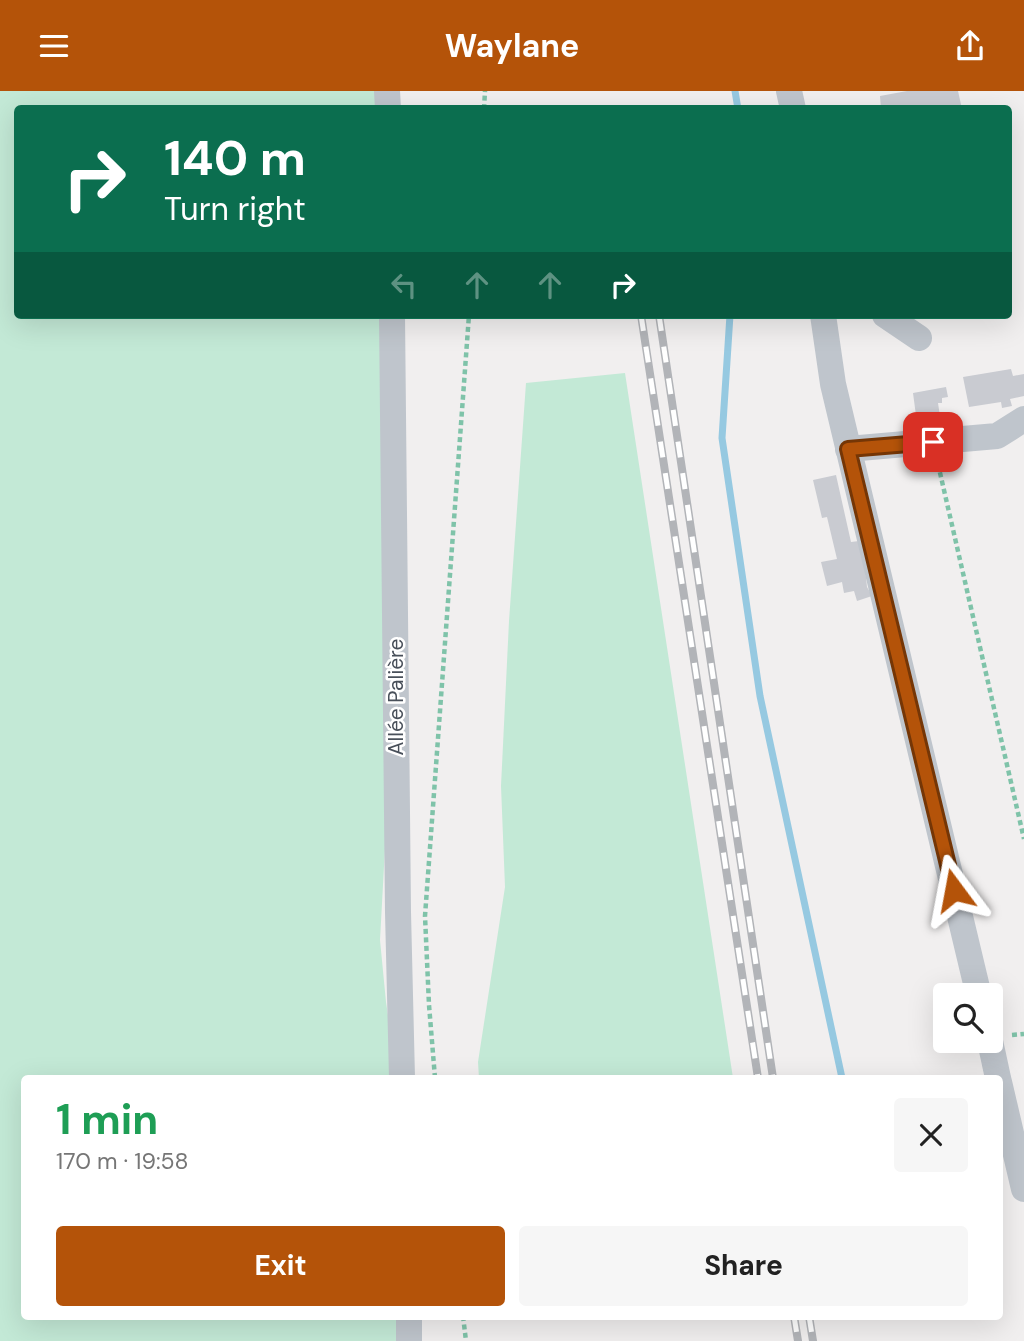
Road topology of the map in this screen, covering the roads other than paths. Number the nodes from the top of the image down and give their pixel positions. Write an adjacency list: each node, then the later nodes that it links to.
1 (392, 319): 9 (street, Allée Palière)
2 (824, 319): 6 (street)
3 (891, 319): 4 (street)
4 (919, 338)
5 (1024, 419): 6 (street)
6 (848, 449): 7 (street)
7 (976, 983)
8 (993, 1053): 10 (street)
9 (402, 1075)
10 (998, 1075)
11 (1003, 1095): 12 (street)
12 (1021, 1160): 13 (street)
13 (1024, 1189)
14 (409, 1320): 15 (street)
15 (409, 1341)

